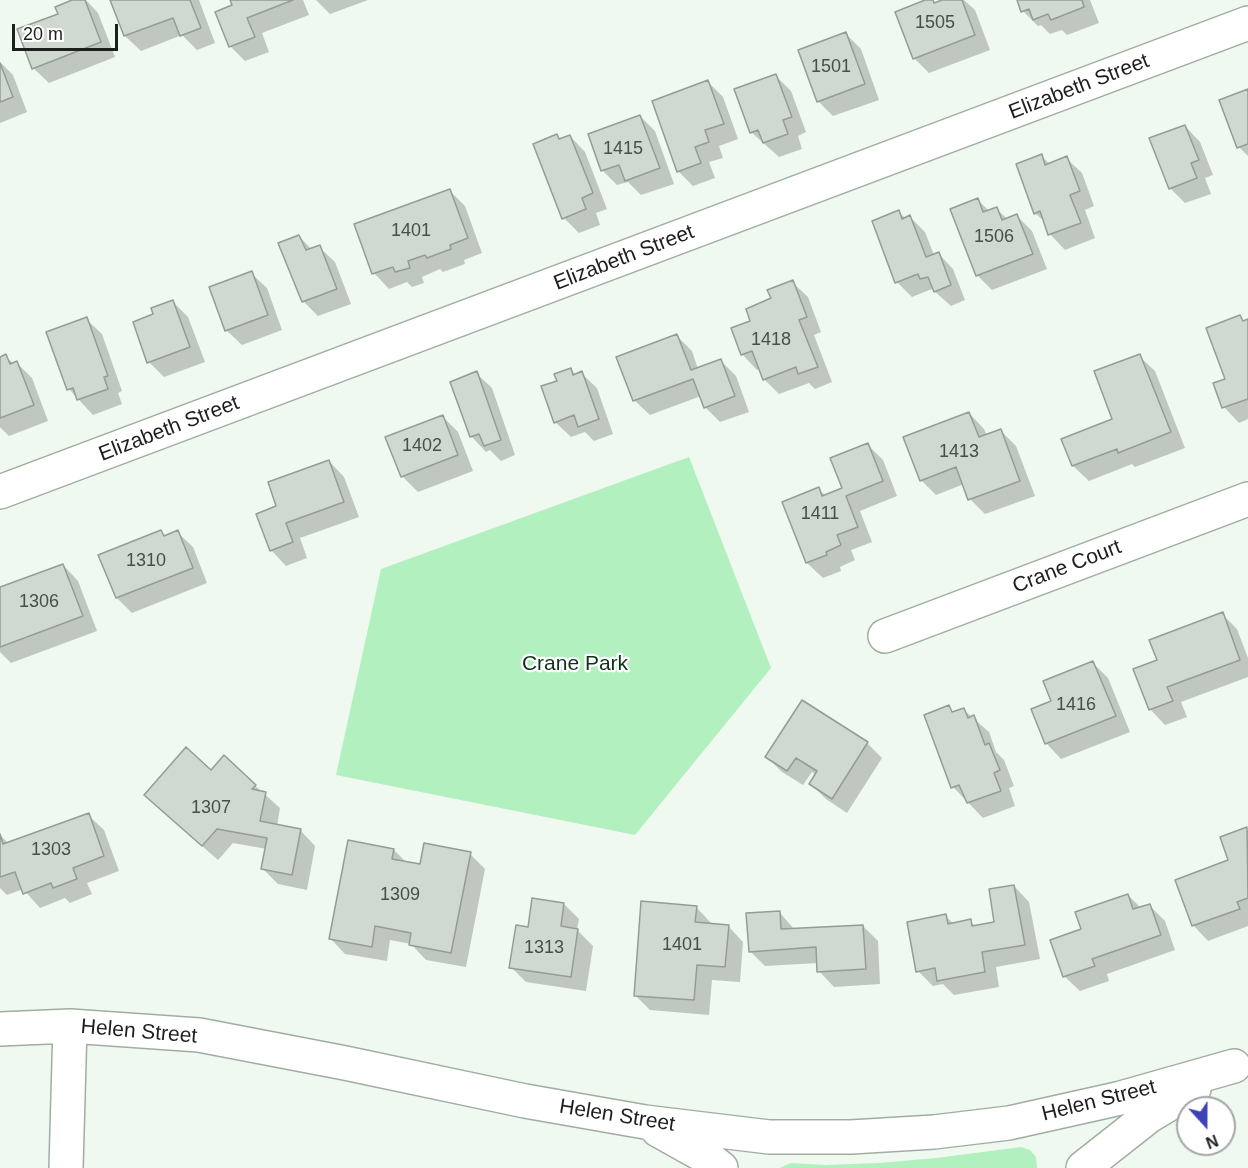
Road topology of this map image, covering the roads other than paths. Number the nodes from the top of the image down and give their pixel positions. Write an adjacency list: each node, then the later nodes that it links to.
1 (1248, 23): 2 (street, Elizabeth Street)
2 (0, 492)
3 (1248, 499): 4 (street, Crane Court)
4 (885, 636)
5 (70, 1026): 6 (street, Helen Street); 8 (street, Helen Street); 9 (street)
6 (0, 1029)
7 (1241, 1063): 8 (street, Helen Street); 11 (street)
8 (645, 1122): 10 (street)
9 (66, 1168)
10 (721, 1168)
11 (1083, 1168)

